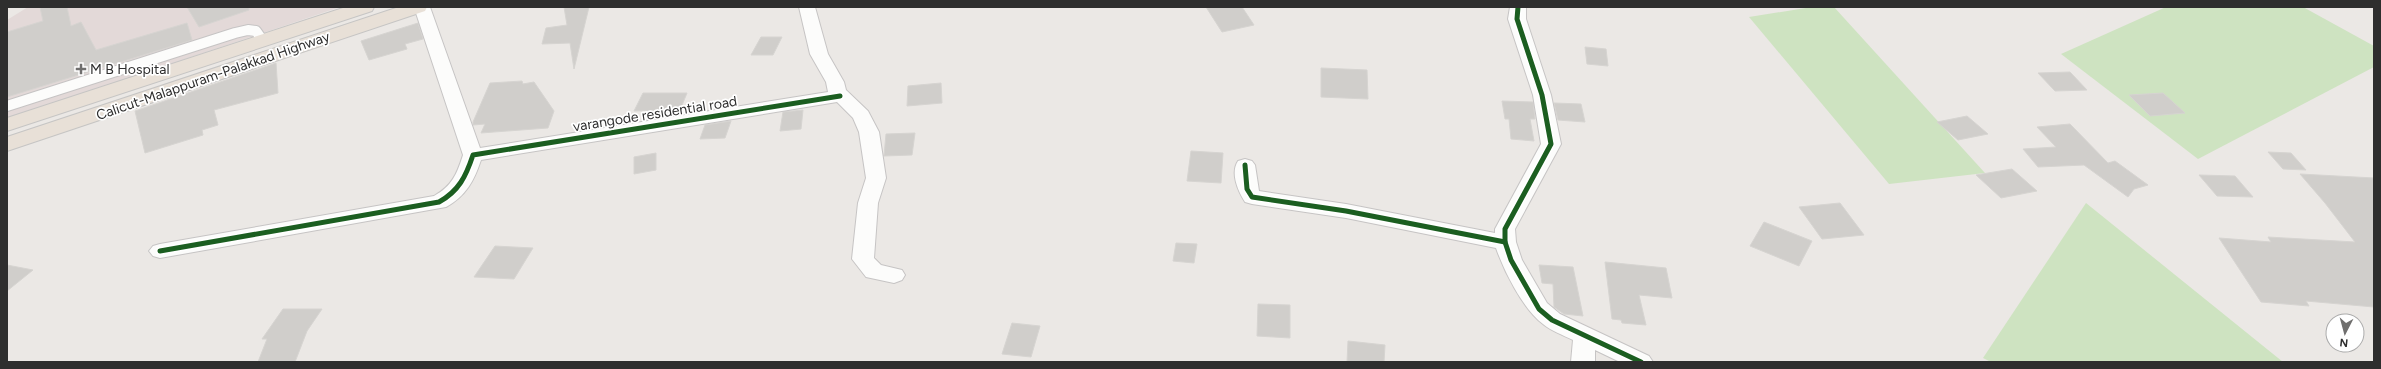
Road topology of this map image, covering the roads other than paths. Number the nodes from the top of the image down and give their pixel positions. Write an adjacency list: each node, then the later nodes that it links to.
1 (365, 7): 6 (highway, Calicut-Malappuram-Palakkad Highway)
2 (418, 7): 8 (highway, Calicut-Malappuram-Palakkad Highway)
3 (422, 7): 13 (street)
4 (807, 7): 9 (street)
5 (1518, 7): 15 (street)
6 (262, 41): 7 (lane); 8 (highway, Calicut-Malappuram-Palakkad Highway)
7 (203, 42): 8 (lane); 10 (lane)
8 (233, 57): 11 (highway, Calicut-Malappuram-Palakkad Highway); 12 (highway, Calicut-Malappuram-Palakkad Highway)
9 (840, 96): 13 (street, varangode residential road); 17 (street)
10 (7, 106)
11 (7, 125)
12 (7, 144)
13 (473, 155): 16 (street)
14 (1245, 165): 15 (street)
15 (1505, 242): 18 (street)
16 (160, 251)
17 (894, 275)
18 (1585, 335): 19 (street); 20 (street)
19 (1583, 362)
20 (1641, 362)

